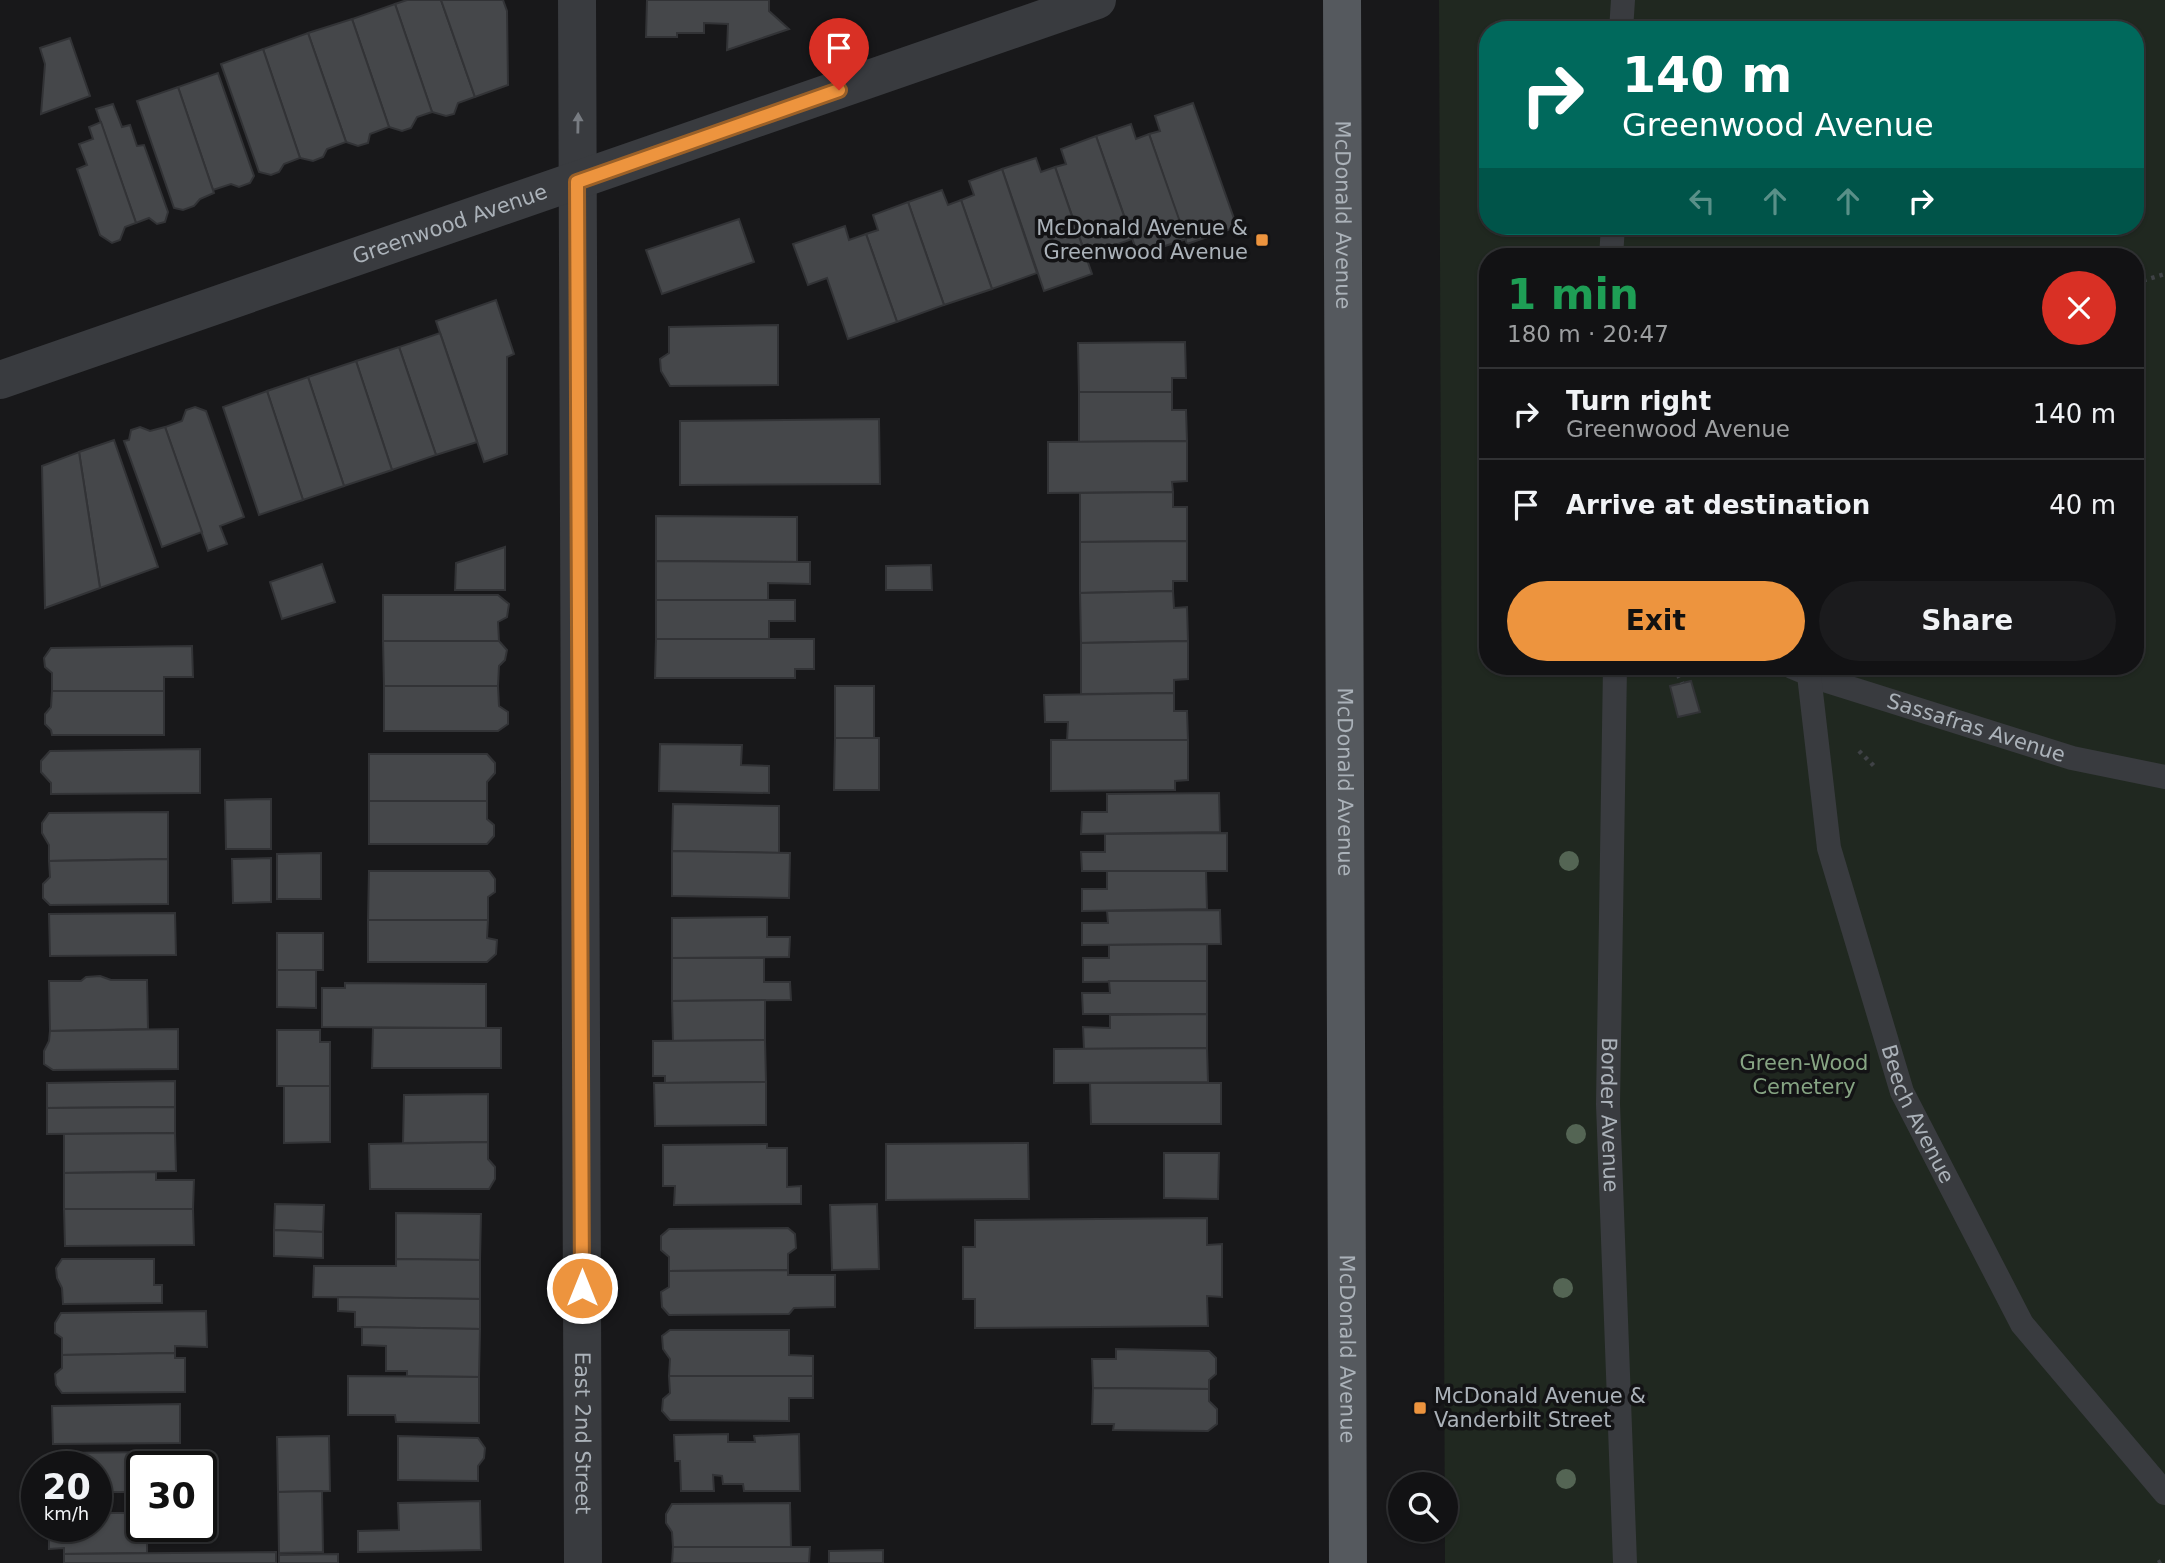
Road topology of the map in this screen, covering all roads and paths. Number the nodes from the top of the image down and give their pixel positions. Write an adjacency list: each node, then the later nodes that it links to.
1 (577, 0): 6 (street, East 2nd Street, one-way to 1)
2 (1097, 0): 6 (street, Greenwood Avenue)
3 (1342, 0): 19 (main road, McDonald Avenue)
4 (1623, 0): 5 (lane)
5 (1622, 21)
6 (577, 182): 9 (street, Greenwood Avenue); 18 (street, East 2nd Street)
7 (2165, 274): 8 (path)
8 (2144, 280)
9 (0, 380)
10 (1615, 675): 20 (lane, Border Avenue)
11 (1678, 675): 14 (path)
12 (1801, 675): 16 (lane, Beech Avenue)
13 (1813, 675): 15 (lane, Sassafras Avenue)
14 (1682, 684)
15 (2165, 777)
16 (2165, 1493)
17 (2165, 1559): 21 (path)
18 (583, 1563)
19 (1348, 1563)
20 (1625, 1563)
21 (2158, 1563)

